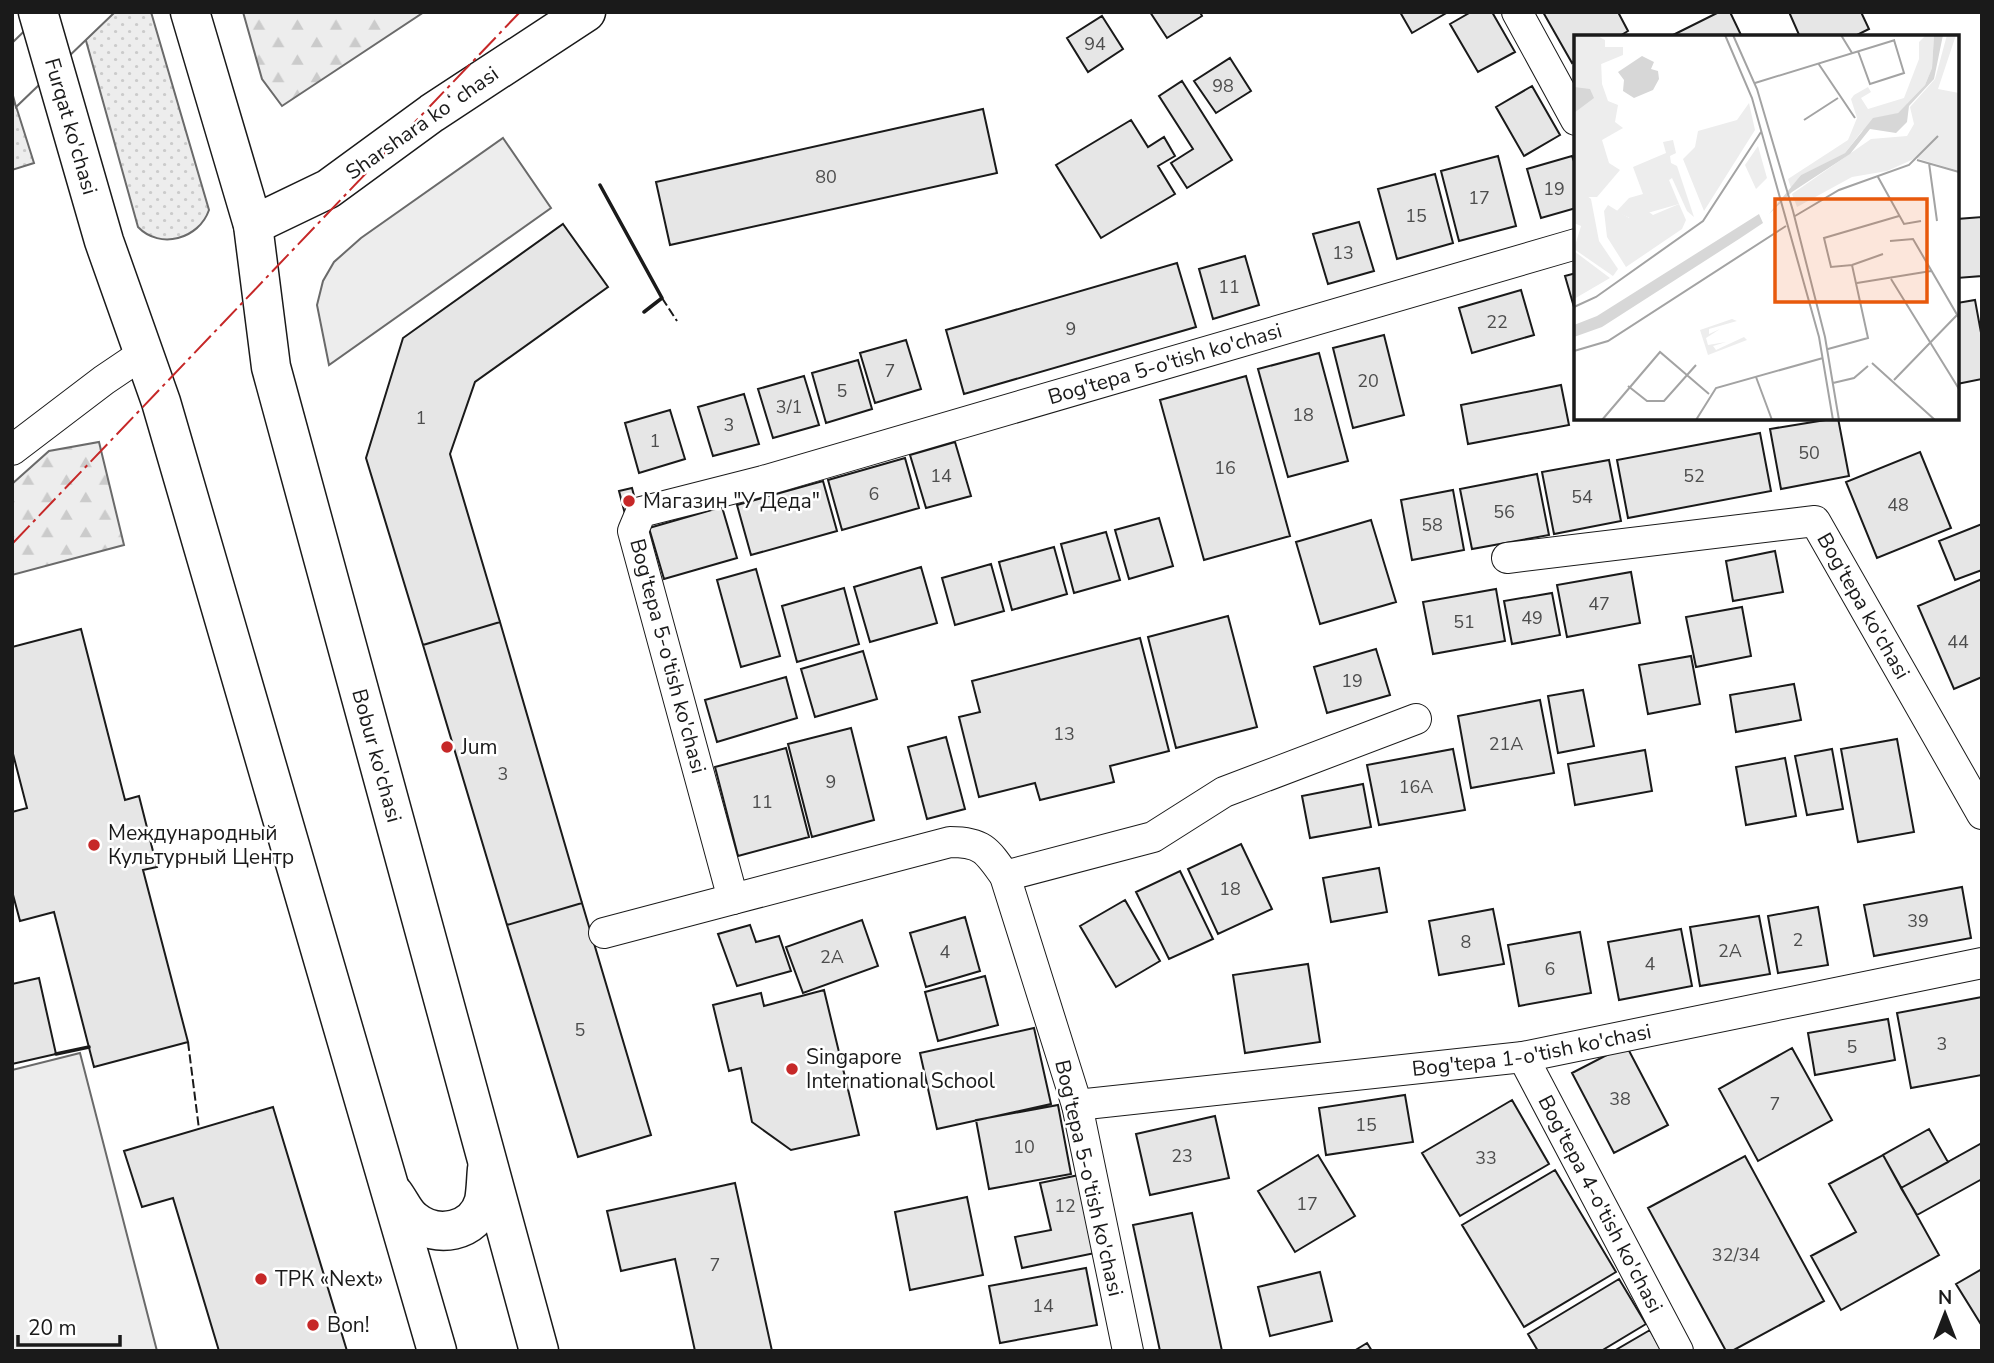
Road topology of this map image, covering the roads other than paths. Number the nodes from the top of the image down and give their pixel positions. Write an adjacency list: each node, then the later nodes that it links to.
1 (38, 12): 8 (main road, Furqat ko'chasi)
2 (190, 12): 6 (main road, Bobur ko'chasi)
3 (586, 12): 6 (main road, Sharshara koʻchasi)
4 (1517, 12): 5 (street)
5 (1574, 116)
6 (253, 225): 19 (main road, Bobur ko'chasi)
7 (1574, 245): 14 (street, Bog'tepa 5-o'tish ko'chasi)
8 (144, 353): 9 (street); 21 (main road)
9 (12, 450)
10 (1507, 558): 12 (street, Bog'tepa ko'chasi)
11 (1416, 719): 13 (street)
12 (1982, 814)
13 (1005, 876): 14 (street, Bog'tepa 5-o'tish ko'chasi); 18 (street, Bog'tepa 5-o'tish ko'chasi)
14 (733, 899): 15 (street)
15 (604, 933)
16 (1982, 963): 17 (street, Bog'tepa 1-o'tish ko'chasi)
17 (1523, 1057): 18 (street, Bog'tepa 1-o'tish ko'chasi); 24 (street, Bog'tepa 4-o'tish ko'chasi)
18 (1077, 1105): 23 (street, Bog'tepa 5-o'tish ko'chasi)
19 (488, 1162): 20 (main road); 22 (main road, Bobur ko'chasi)
20 (389, 1186)
21 (437, 1351)
22 (539, 1351)
23 (1128, 1351)
24 (1678, 1351)

